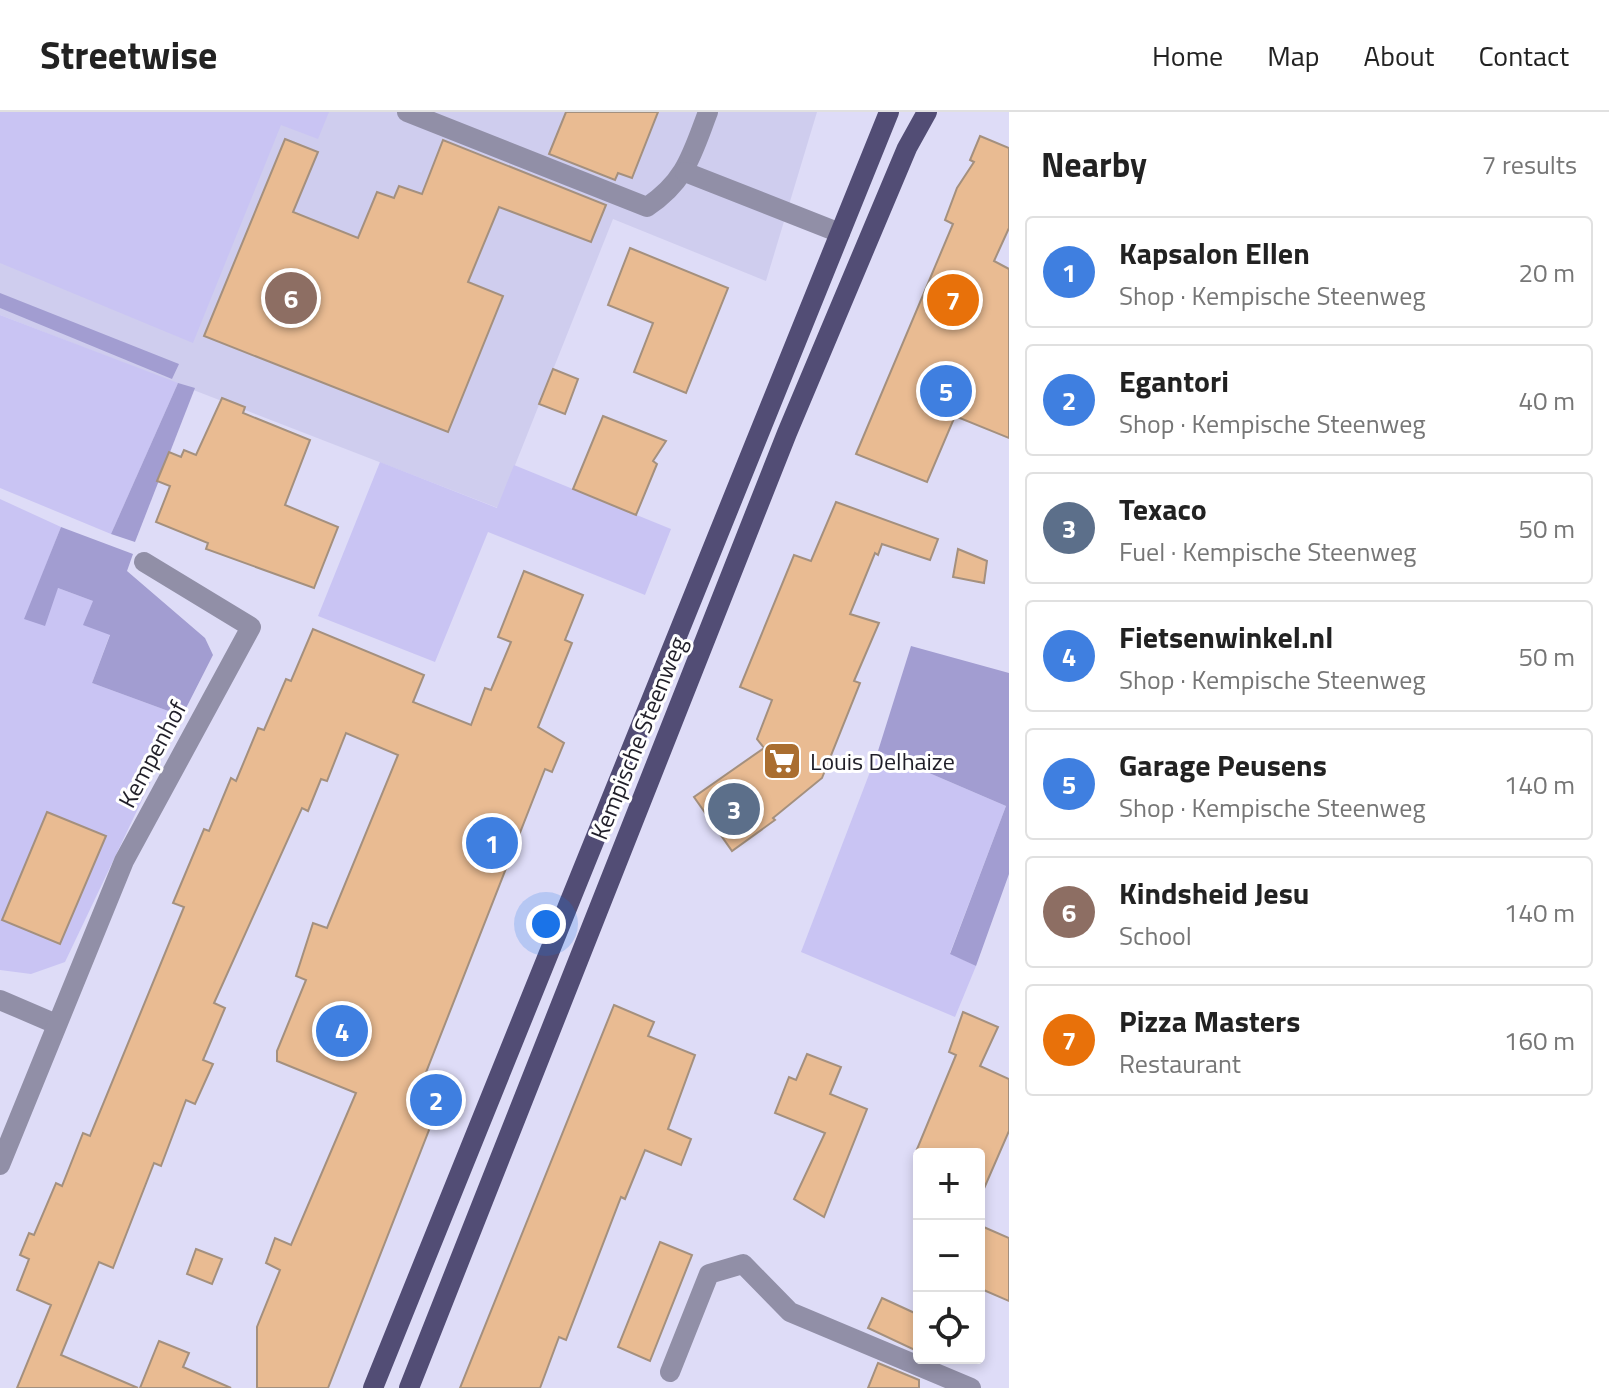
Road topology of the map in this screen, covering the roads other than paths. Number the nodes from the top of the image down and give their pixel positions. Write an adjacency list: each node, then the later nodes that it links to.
1 (407, 112): 5 (street)
2 (708, 112): 5 (street)
3 (889, 112): 6 (main road, Kempische Steenweg)
4 (927, 112): 13 (main road, Kempische Steenweg)
5 (685, 172): 6 (street)
6 (840, 233): 12 (main road, Kempische Steenweg)
7 (144, 562): 9 (street, Kempenhof)
8 (0, 1000): 9 (street)
9 (56, 1024): 10 (street, Kempenhof)
10 (0, 1165)
11 (670, 1372): 14 (street)
12 (373, 1388)
13 (409, 1388)
14 (971, 1388)

